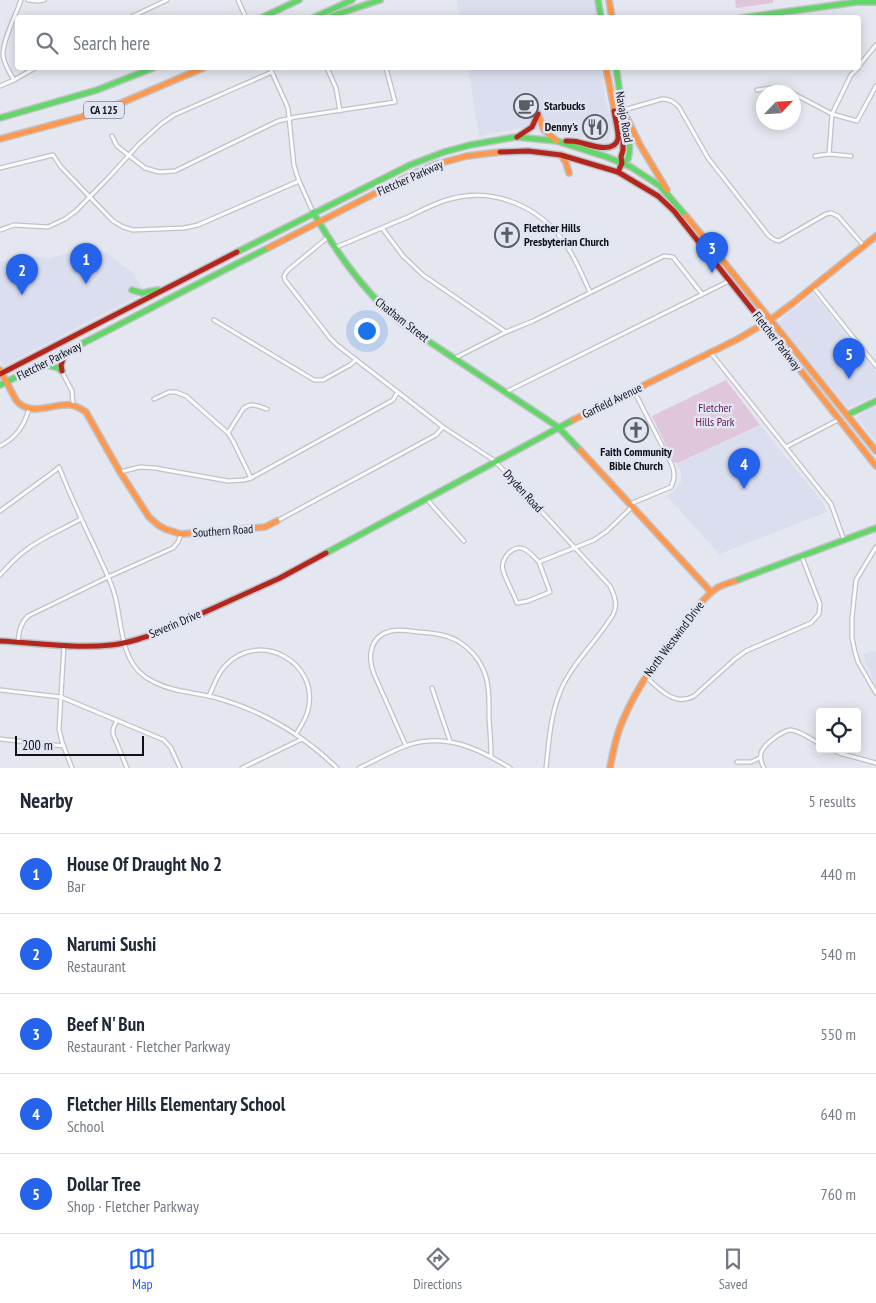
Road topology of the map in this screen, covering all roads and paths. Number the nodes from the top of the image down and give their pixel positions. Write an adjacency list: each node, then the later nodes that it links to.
1 (21, 0): 20 (street)
2 (28, 0): 3 (street)
3 (44, 0)
4 (167, 0): 12 (street)
5 (238, 0): 13 (street)
6 (298, 0): 14 (main road)
7 (352, 0): 15 (main road)
8 (380, 0): 16 (main road)
9 (598, 0): 17 (main road)
10 (609, 0): 18 (main road)
11 (876, 2): 19 (main road)
12 (135, 15)
13 (245, 15)
14 (267, 15)
15 (320, 15)
16 (335, 15)
17 (600, 15)
18 (612, 15)
19 (763, 15)
20 (2, 44): 32 (street)
21 (876, 45): 22 (street)
22 (861, 63)
23 (32, 70): 32 (street)
24 (149, 70): 40 (main road, CA 125)
25 (198, 70): 44 (main road, CA 125)
26 (271, 70): 41 (street, Chatham Street); 48 (street)
27 (328, 70): 37 (street)
28 (387, 70): 37 (street)
29 (606, 70): 38 (main road, Navajo Road)
30 (616, 70): 36 (main road, Navajo Road)
31 (855, 70): 39 (street)
32 (14, 80): 33 (street)
33 (0, 86)
34 (876, 86): 39 (street)
35 (801, 98): 39 (street)
36 (623, 110): 51 (main road, Navajo Road); 57 (main road); 64 (street)
37 (340, 111): 41 (street)
38 (614, 111): 45 (main road); 51 (main road, Navajo Road)
39 (832, 114): 47 (street)
40 (0, 118)
41 (289, 119): 48 (street); 55 (street, Chatham Street)
42 (112, 136): 48 (street)
43 (516, 137): 45 (main road, Fletcher Parkway); 45 (main road); 58 (main road, Fletcher Parkway)
44 (0, 139)
45 (557, 141): 51 (main road, Fletcher Parkway)
46 (561, 154): 53 (main road, Fletcher Parkway); 54 (main road); 59 (main road, Fletcher Parkway)
47 (829, 154): 49 (street); 50 (street)
48 (127, 156): 56 (street)
49 (815, 156)
50 (851, 156)
51 (622, 163): 53 (main road, Navajo Road); 57 (main road, Fletcher Parkway)
52 (0, 168): 56 (street)
53 (618, 172): 66 (main road, Fletcher Parkway)
54 (569, 173)
55 (299, 181): 56 (street); 58 (street, Chatham Street)
56 (90, 196): 61 (street)
57 (678, 206): 70 (main road, Fletcher Parkway)
58 (314, 212): 59 (main road, Chatham Street); 67 (main road, Fletcher Parkway)
59 (319, 223): 63 (main road, Chatham Street); 78 (main road, Fletcher Parkway)
60 (382, 228): 65 (street); 71 (street); 76 (street)
61 (0, 230)
62 (876, 236): 64 (main road, Garfield Avenue)
63 (327, 238): 65 (main road, Chatham Street); 80 (street, Dryden Road)
64 (864, 246): 68 (main road, Garfield Avenue)
65 (333, 248): 79 (main road, Chatham Street)
66 (730, 281): 70 (main road); 72 (street); 75 (main road, Fletcher Parkway)
67 (167, 287): 69 (main road); 84 (main road, Fletcher Parkway)
68 (813, 287): 74 (main road, Garfield Avenue); 82 (street)
69 (132, 290)
70 (747, 290): 74 (main road, Fletcher Parkway)
71 (590, 292): 72 (street); 76 (street)
72 (702, 294): 88 (street)
73 (214, 320): 80 (street)
74 (770, 320): 75 (main road, Garfield Avenue); 96 (main road, Fletcher Parkway)
75 (763, 324): 77 (main road, Garfield Avenue); 95 (main road, Fletcher Parkway)
76 (506, 332): 79 (street)
77 (712, 352): 87 (main road, Garfield Avenue); 103 (street)
78 (65, 353): 81 (main road, Fletcher Parkway); 83 (main road)
79 (454, 358): 88 (main road, Chatham Street)
80 (356, 360): 89 (street, Dryden Road)
81 (43, 364): 83 (main road); 85 (main road, Fletcher Parkway)
82 (876, 366)
83 (62, 371): 92 (street)
84 (1, 373): 85 (main road)
85 (6, 382): 86 (main road, Fletcher Parkway); 93 (main road)
86 (0, 385)
87 (634, 391): 99 (main road, Garfield Avenue); 110 (street)
88 (506, 392): 99 (main road, Chatham Street)
89 (397, 393): 98 (street, Dryden Road); 108 (street)
90 (154, 399): 101 (street)
91 (876, 402): 96 (main road)
92 (73, 404): 93 (main road); 107 (main road, Southern Road)
93 (29, 409): 102 (street)
94 (267, 409): 101 (street)
95 (830, 410): 96 (main road); 97 (main road, Fletcher Parkway)
96 (847, 415): 100 (main road, Fletcher Parkway)
97 (838, 420): 100 (main road); 103 (street); 106 (main road, Fletcher Parkway)
98 (443, 427): 105 (street, Dryden Road); 113 (street, Southern Road)
99 (558, 427): 105 (main road, Garfield Avenue); 110 (main road, Chatham Street)
100 (857, 427): 104 (main road, Fletcher Parkway)
101 (228, 433): 108 (street)
102 (0, 446)
103 (786, 447): 116 (street)
104 (876, 451)
105 (495, 461): 109 (main road, Garfield Avenue); 118 (street, Dryden Road)
106 (876, 466)
107 (120, 472): 108 (street); 115 (main road, Southern Road)
108 (251, 478)
109 (427, 498): 117 (street); 120 (main road, Garfield Avenue)
110 (631, 506): 118 (street); 125 (main road, Chatham Street)
111 (0, 511): 112 (street)
112 (81, 519): 123 (street); 124 (street)
113 (278, 521): 115 (main road, Southern Road)
114 (876, 528): 116 (main road, North Westwind Drive)
115 (181, 534): 124 (street)
116 (844, 540): 121 (main road, North Westwind Drive)
117 (464, 541)
118 (574, 547): 122 (street); 156 (street, Dryden Road)
119 (876, 547): 133 (street)
120 (336, 548): 128 (main road, Severin Drive)
121 (802, 557): 125 (main road, North Westwind Drive); 130 (street)
122 (539, 562): 122 (street)
123 (0, 575)
124 (108, 577): 127 (street); 128 (street)
125 (711, 592): 130 (main road, North Westwind Drive)
126 (0, 641): 127 (main road, Severin Drive)
127 (18, 642): 129 (main road, Severin Drive)
128 (124, 643): 129 (main road, Severin Drive); 134 (street)
129 (64, 645): 135 (street)
130 (646, 676): 157 (main road, North Westwind Drive)
131 (432, 688): 140 (street)
132 (0, 690): 135 (street)
133 (876, 693)
134 (210, 696): 137 (street); 137 (street)
135 (61, 697): 136 (street); 142 (street)
136 (117, 720): 150 (street); 151 (street)
137 (296, 734): 138 (street)
138 (303, 738): 152 (street); 153 (street)
139 (0, 739): 142 (street)
140 (450, 741): 143 (street); 145 (street)
141 (816, 742): 146 (street)
142 (64, 746): 149 (street)
143 (406, 746): 145 (street); 154 (street)
144 (839, 753): 148 (street)
145 (491, 756): 155 (street)
146 (760, 758): 147 (street); 158 (street)
147 (737, 762)
148 (876, 763)
149 (72, 768)
150 (127, 768)
151 (180, 768)
152 (242, 768)
153 (337, 768)
154 (358, 768)
155 (510, 768)
156 (546, 768)
157 (610, 768)
158 (764, 768)

